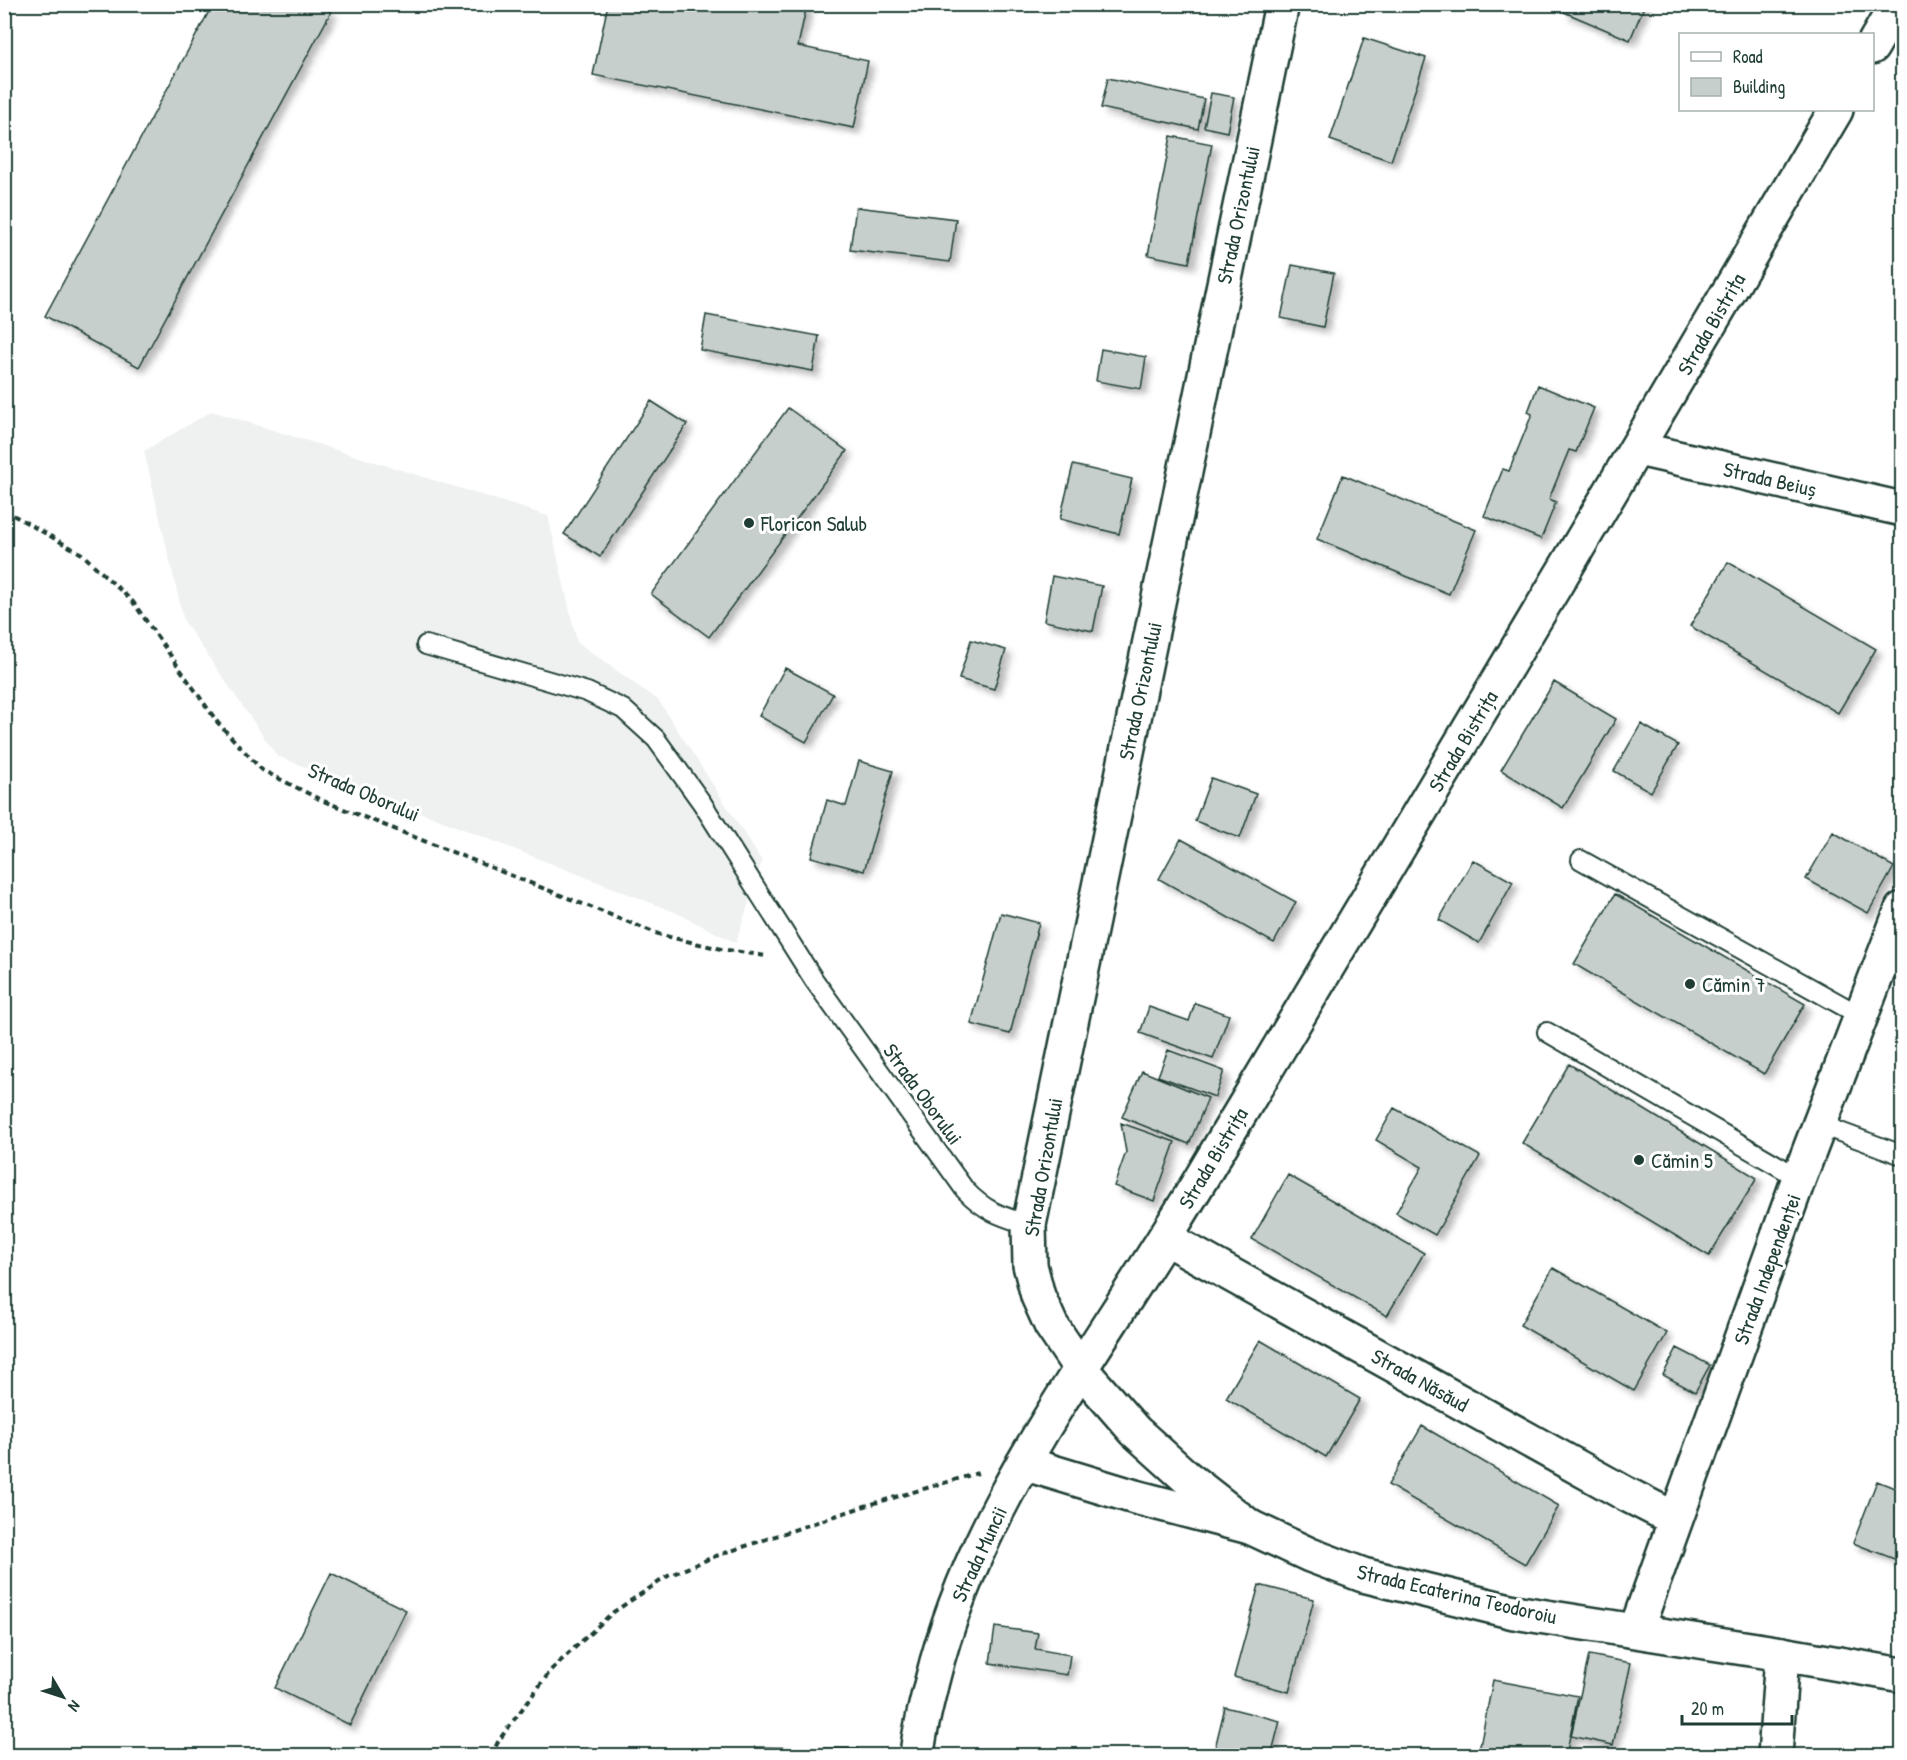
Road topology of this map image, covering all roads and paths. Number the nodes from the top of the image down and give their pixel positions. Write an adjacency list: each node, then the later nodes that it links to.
1 (1282, 4): 17 (street, Strada Orizontului)
2 (1897, 4): 3 (street)
3 (1874, 44)
4 (1835, 111): 5 (street, Strada Bistrița)
5 (1638, 449): 6 (street, Strada Beiuș); 18 (street, Strada Bistrița)
6 (1902, 509)
7 (4, 510): 11 (path, Strada Oborului)
8 (426, 645): 11 (lane, Strada Oborului)
9 (1581, 860): 12 (lane)
10 (1902, 909): 12 (street, Strada Independenței)
11 (803, 962): 17 (lane, Strada Oborului)
12 (1861, 1016): 14 (street, Strada Independenței)
13 (1547, 1032): 16 (lane)
14 (1821, 1125): 15 (lane); 16 (street, Strada Independenței)
15 (1902, 1155)
16 (1799, 1178): 21 (street, Strada Independenței)
17 (1029, 1225): 19 (street, Strada Orizontului)
18 (1165, 1238): 19 (street, Strada Bistrița); 21 (street, Strada Năsăud)
19 (1080, 1368): 20 (street, Strada Muncii); 22 (street, Strada Ecaterina Teodoroiu)
20 (1023, 1463): 22 (street); 26 (path); 27 (street, Strada Muncii)
21 (1675, 1520): 23 (street, Strada Independenței)
22 (1250, 1527): 23 (street, Strada Ecaterina Teodoroiu)
23 (1636, 1630): 24 (street, Strada Ecaterina Teodoroiu)
24 (1782, 1654): 25 (street, Strada Ecaterina Teodoroiu); 28 (street)
25 (1902, 1675)
26 (491, 1755)
27 (917, 1755)
28 (1775, 1755)

